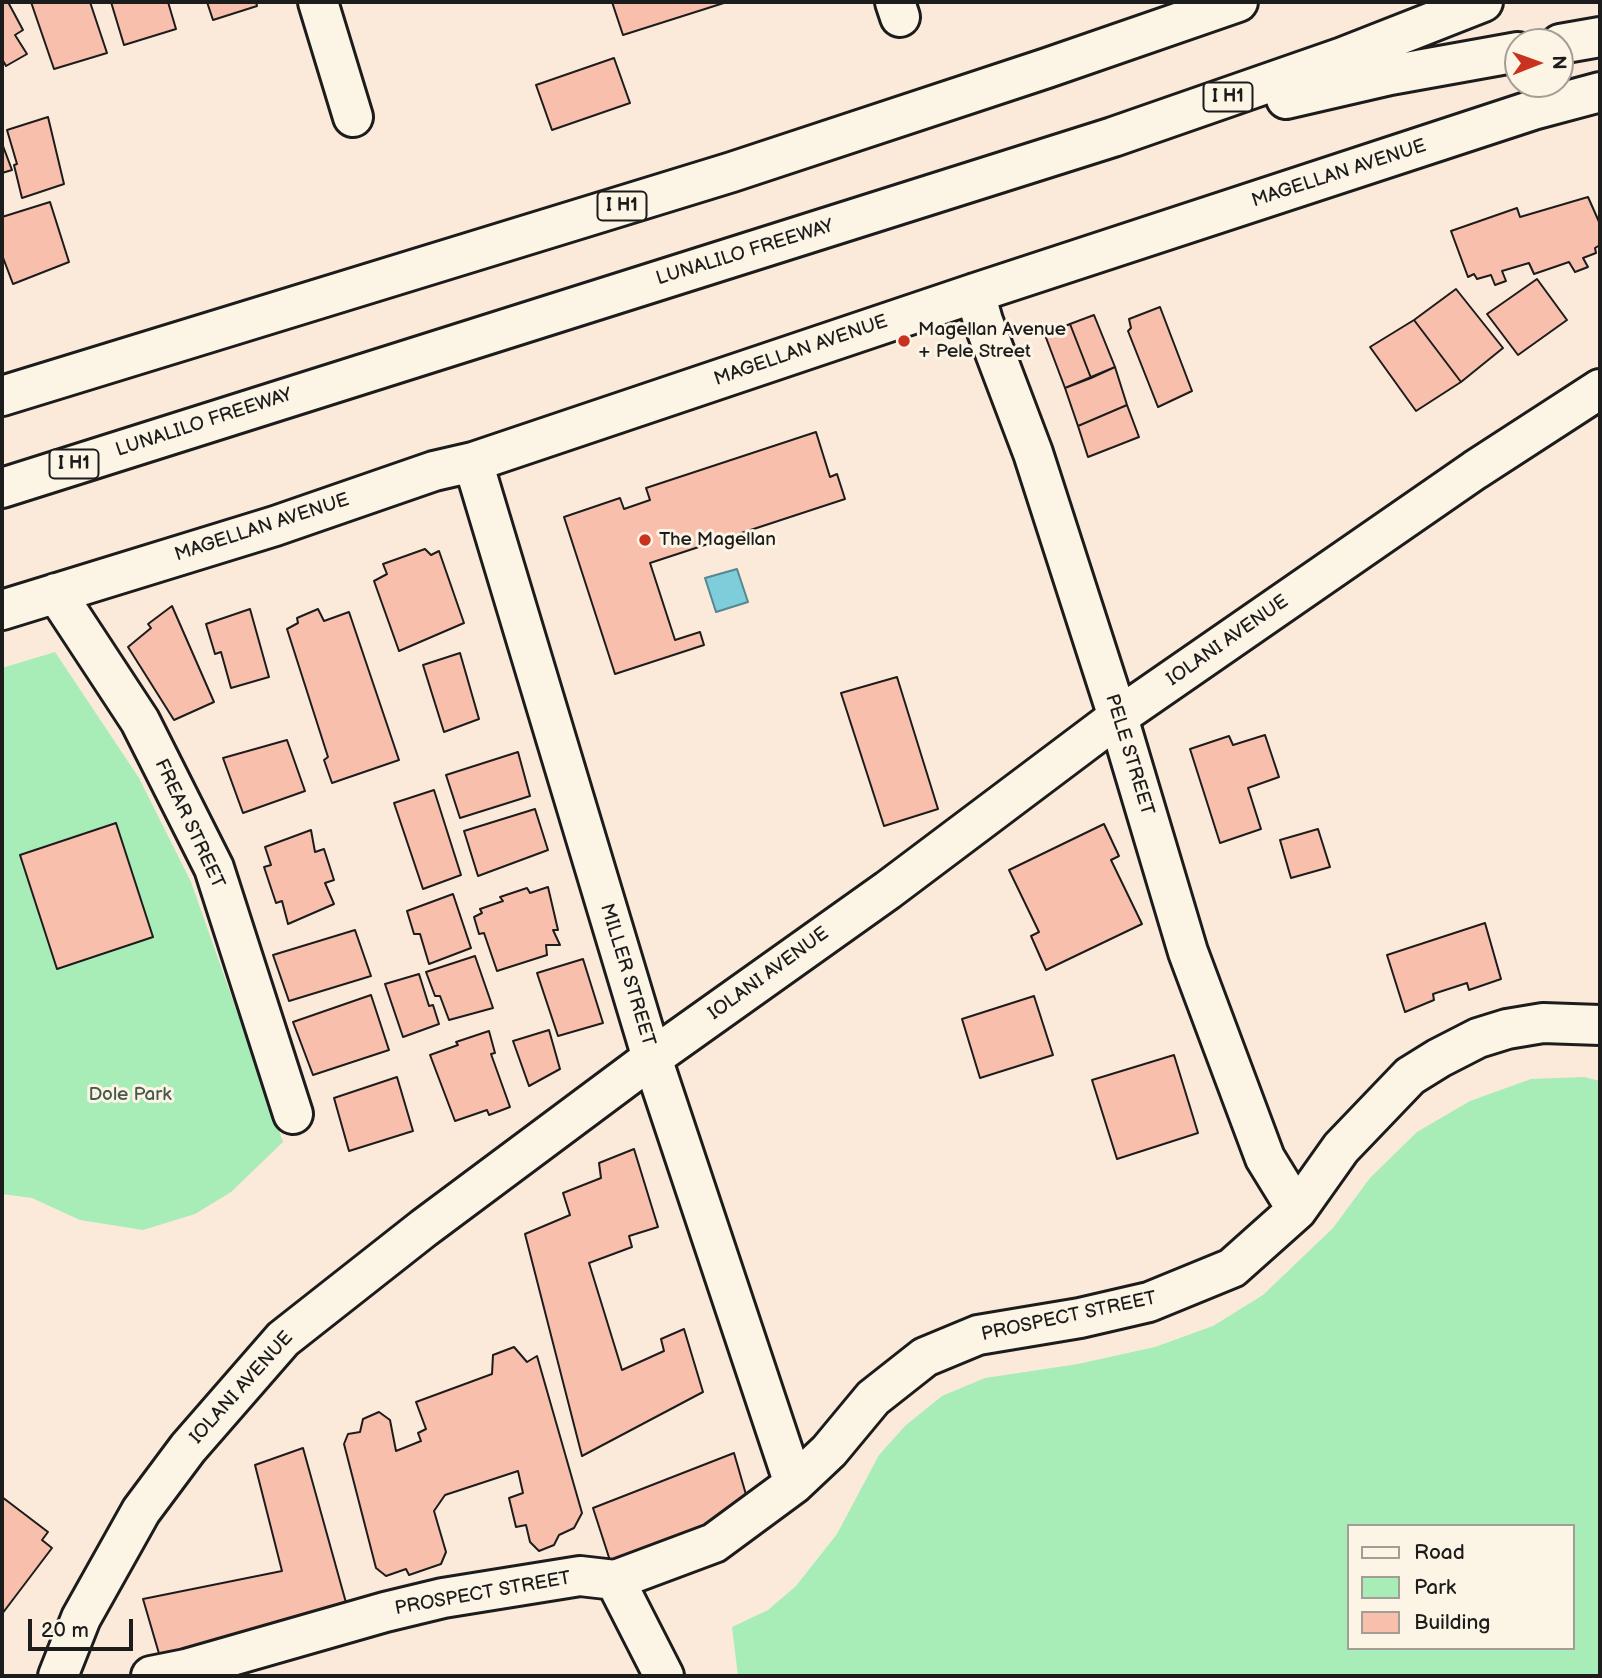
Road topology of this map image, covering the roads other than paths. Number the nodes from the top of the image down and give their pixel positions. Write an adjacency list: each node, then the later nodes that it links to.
1 (318, 2): 8 (main road)
2 (1238, 2): 12 (main road, I H1)
3 (1483, 2): 9 (main road, LUNALILO FREEWAY / I H1)
4 (1600, 37): 5 (main road)
5 (1574, 42)
6 (1504, 55): 9 (main road)
7 (1600, 92): 10 (main road, MAGELLAN AVENUE)
8 (353, 117)
9 (1113, 137): 14 (main road, LUNALILO FREEWAY / I H1)
10 (975, 293): 13 (main road, MAGELLAN AVENUE); 17 (main road, PELE STREET)
11 (1598, 392): 17 (main road, IOLANI AVENUE)
12 (2, 396)
13 (473, 462): 15 (main road, MAGELLAN AVENUE); 19 (main road, MILLER STREET)
14 (2, 488)
15 (57, 593): 16 (main road, MAGELLAN AVENUE); 20 (main road, FREAR STREET)
16 (2, 610)
17 (1118, 717): 19 (main road, IOLANI AVENUE); 21 (main road, PELE STREET)
18 (1600, 1025): 21 (main road, PROSPECT STREET)
19 (652, 1058): 22 (main road, MILLER STREET); 24 (main road, IOLANI AVENUE)
20 (293, 1114)
21 (1297, 1210): 22 (main road, PROSPECT STREET)
22 (794, 1484): 23 (main road, PROSPECT STREET)
23 (615, 1580): 25 (main road, PROSPECT STREET); 26 (main road)
24 (58, 1676)
25 (151, 1676)
26 (664, 1676)

